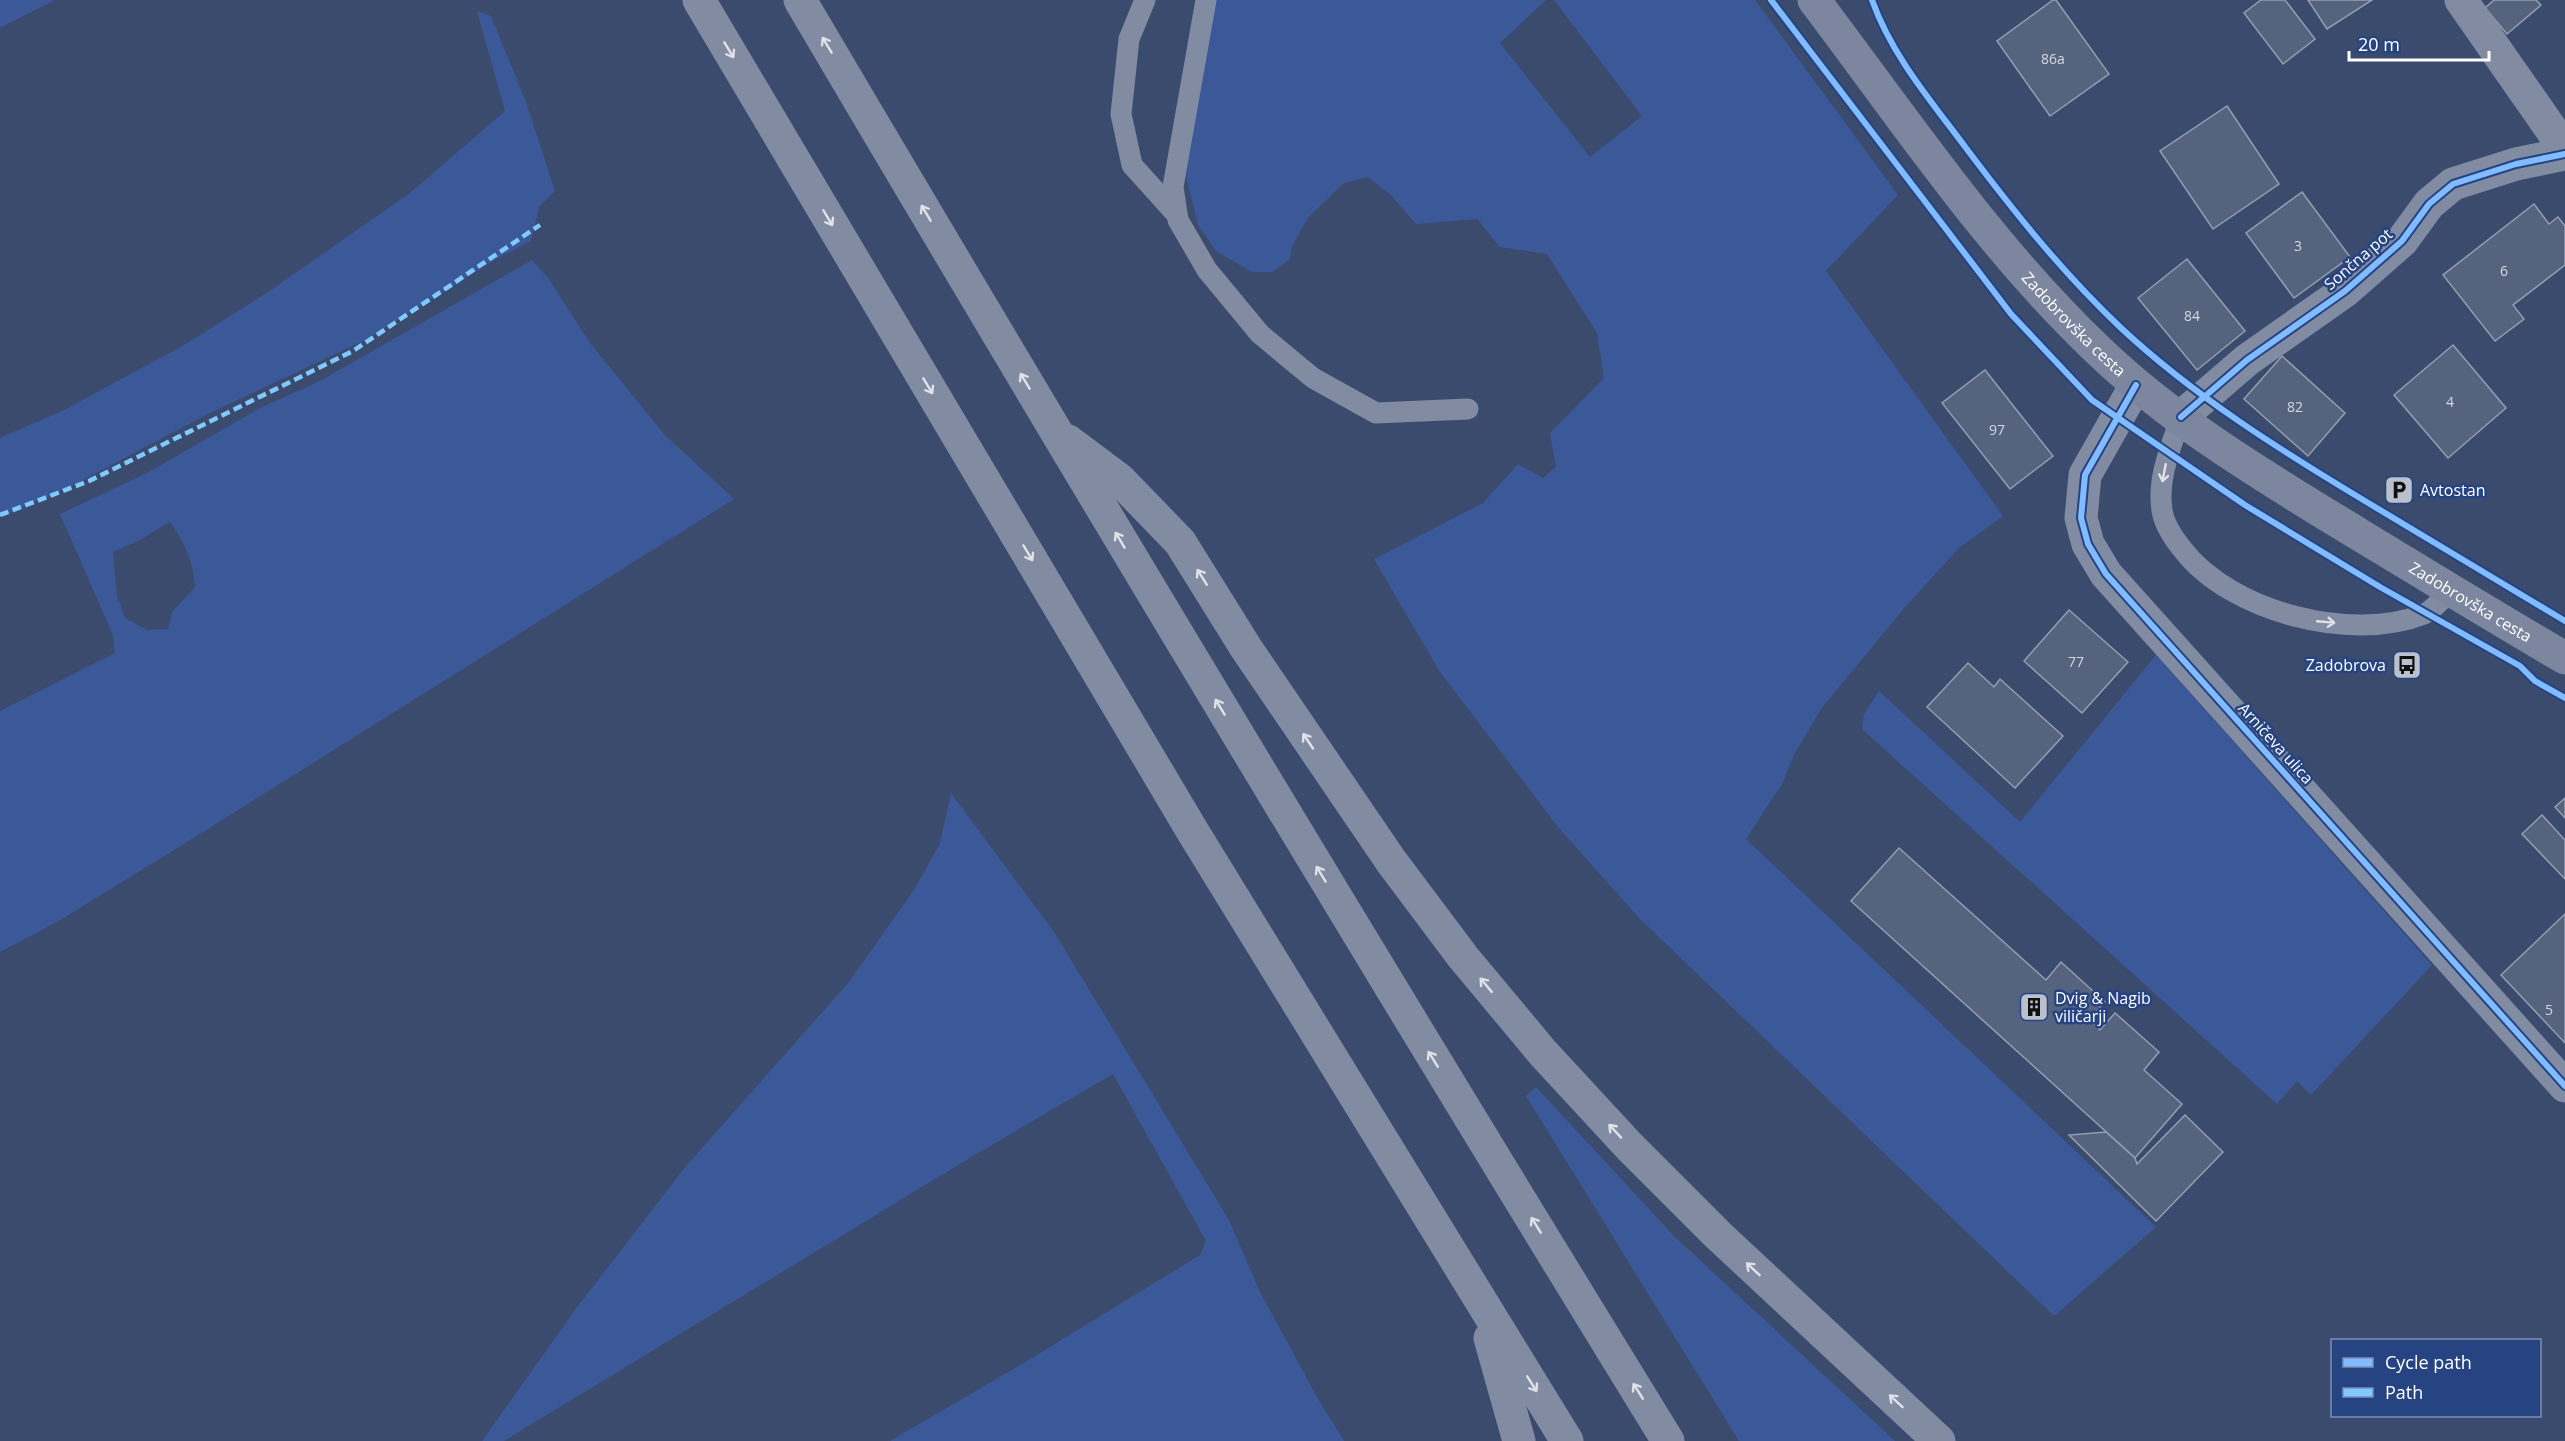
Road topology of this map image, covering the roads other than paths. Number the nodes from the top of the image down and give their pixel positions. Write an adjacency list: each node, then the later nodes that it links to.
1 (699, 0): 17 (main road, one-way to 17)
2 (800, 0): 13 (main road, one-way to 2)
3 (1145, 0): 9 (lane)
4 (1206, 0): 9 (lane)
5 (1814, 0): 10 (main road, Zadobrovška cesta)
6 (2461, 0): 7 (main road)
7 (2565, 149)
8 (2565, 154): 12 (main road, Sončna pot)
9 (1177, 215): 11 (lane)
10 (2136, 385): 12 (main road, Zadobrovška cesta); 16 (main road, Arničeva ulica)
11 (1468, 410)
12 (2181, 417): 14 (main road, Zadobrovška cesta); 14 (lane, one-way to 14)
13 (1054, 431): 20 (main road, one-way to 13); 21 (main road, one-way to 13)
14 (2451, 590): 15 (main road, Zadobrovška cesta)
15 (2565, 658)
16 (2565, 1086)
17 (1479, 1298): 18 (main road); 19 (main road, one-way to 19)
18 (1519, 1441)
19 (1567, 1441)
20 (1668, 1441)
21 (1940, 1441)

